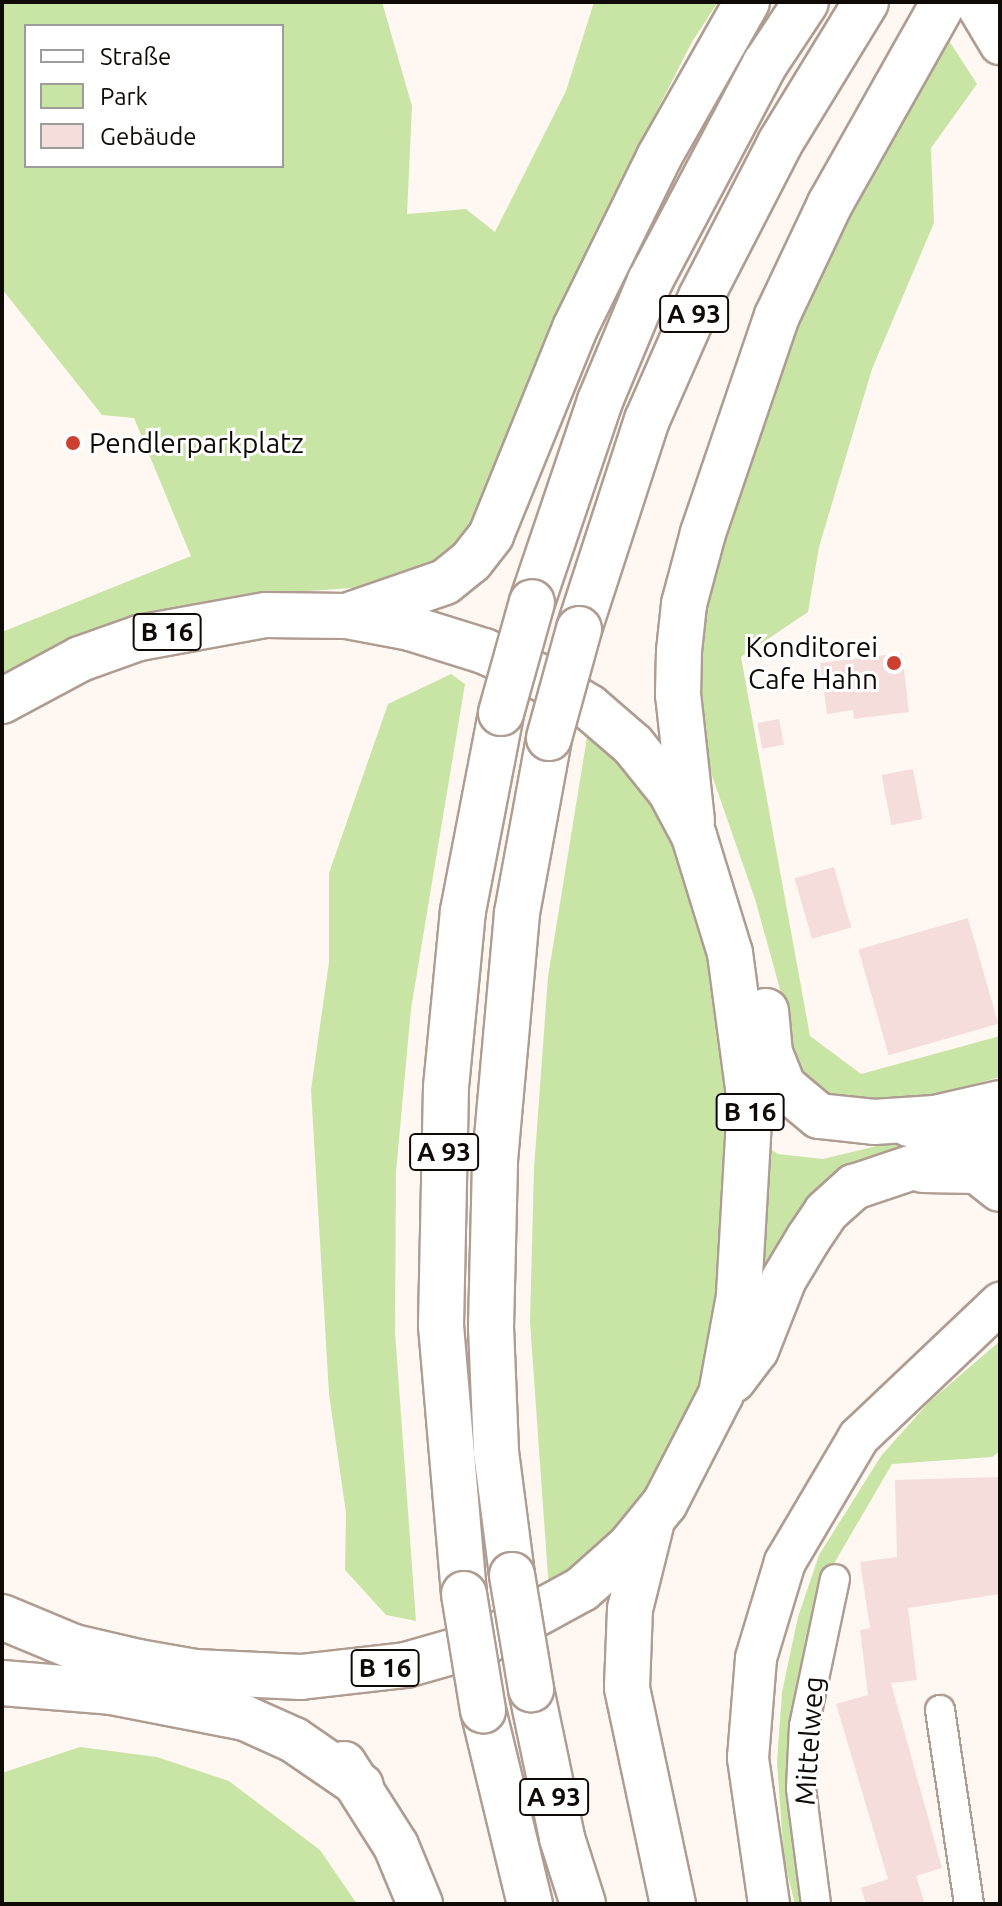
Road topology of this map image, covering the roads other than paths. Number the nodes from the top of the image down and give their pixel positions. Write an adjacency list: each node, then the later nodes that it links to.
1 (747, 2): 7 (highway)
2 (806, 2): 29 (highway, A 93, bridge)
3 (944, 2): 9 (highway)
4 (975, 2): 6 (street)
5 (860, 10): 30 (highway, A 93, bridge)
6 (1000, 44)
7 (346, 616): 8 (highway, B 16); 10 (highway, B 16)
8 (2, 701)
9 (686, 746): 10 (highway); 13 (highway)
10 (694, 836): 11 (highway, B 16)
11 (750, 1103): 13 (highway, B 16); 18 (highway, B 16)
12 (1000, 1103): 13 (highway, B 16)
13 (935, 1118)
14 (1000, 1138): 15 (highway, B 16)
15 (881, 1175): 16 (highway, B 16); 18 (highway, B 16)
16 (1000, 1189)
17 (1000, 1303): 32 (street)
18 (721, 1394): 19 (highway, B 16)
19 (653, 1519): 24 (highway, B 16); 31 (highway)
20 (835, 1579): 33 (street, Mittelweg)
21 (2, 1617): 22 (highway, B 16)
22 (74, 1647): 23 (highway, B 16); 24 (highway, B 16)
23 (2, 1655)
24 (195, 1672): 27 (highway)
25 (2, 1683): 27 (highway)
26 (940, 1710): 34 (street)
27 (361, 1786): 28 (highway)
28 (420, 1904)
29 (530, 1904)
30 (583, 1904)
31 (673, 1904)
32 (769, 1904)
33 (816, 1904)
34 (969, 1904)

